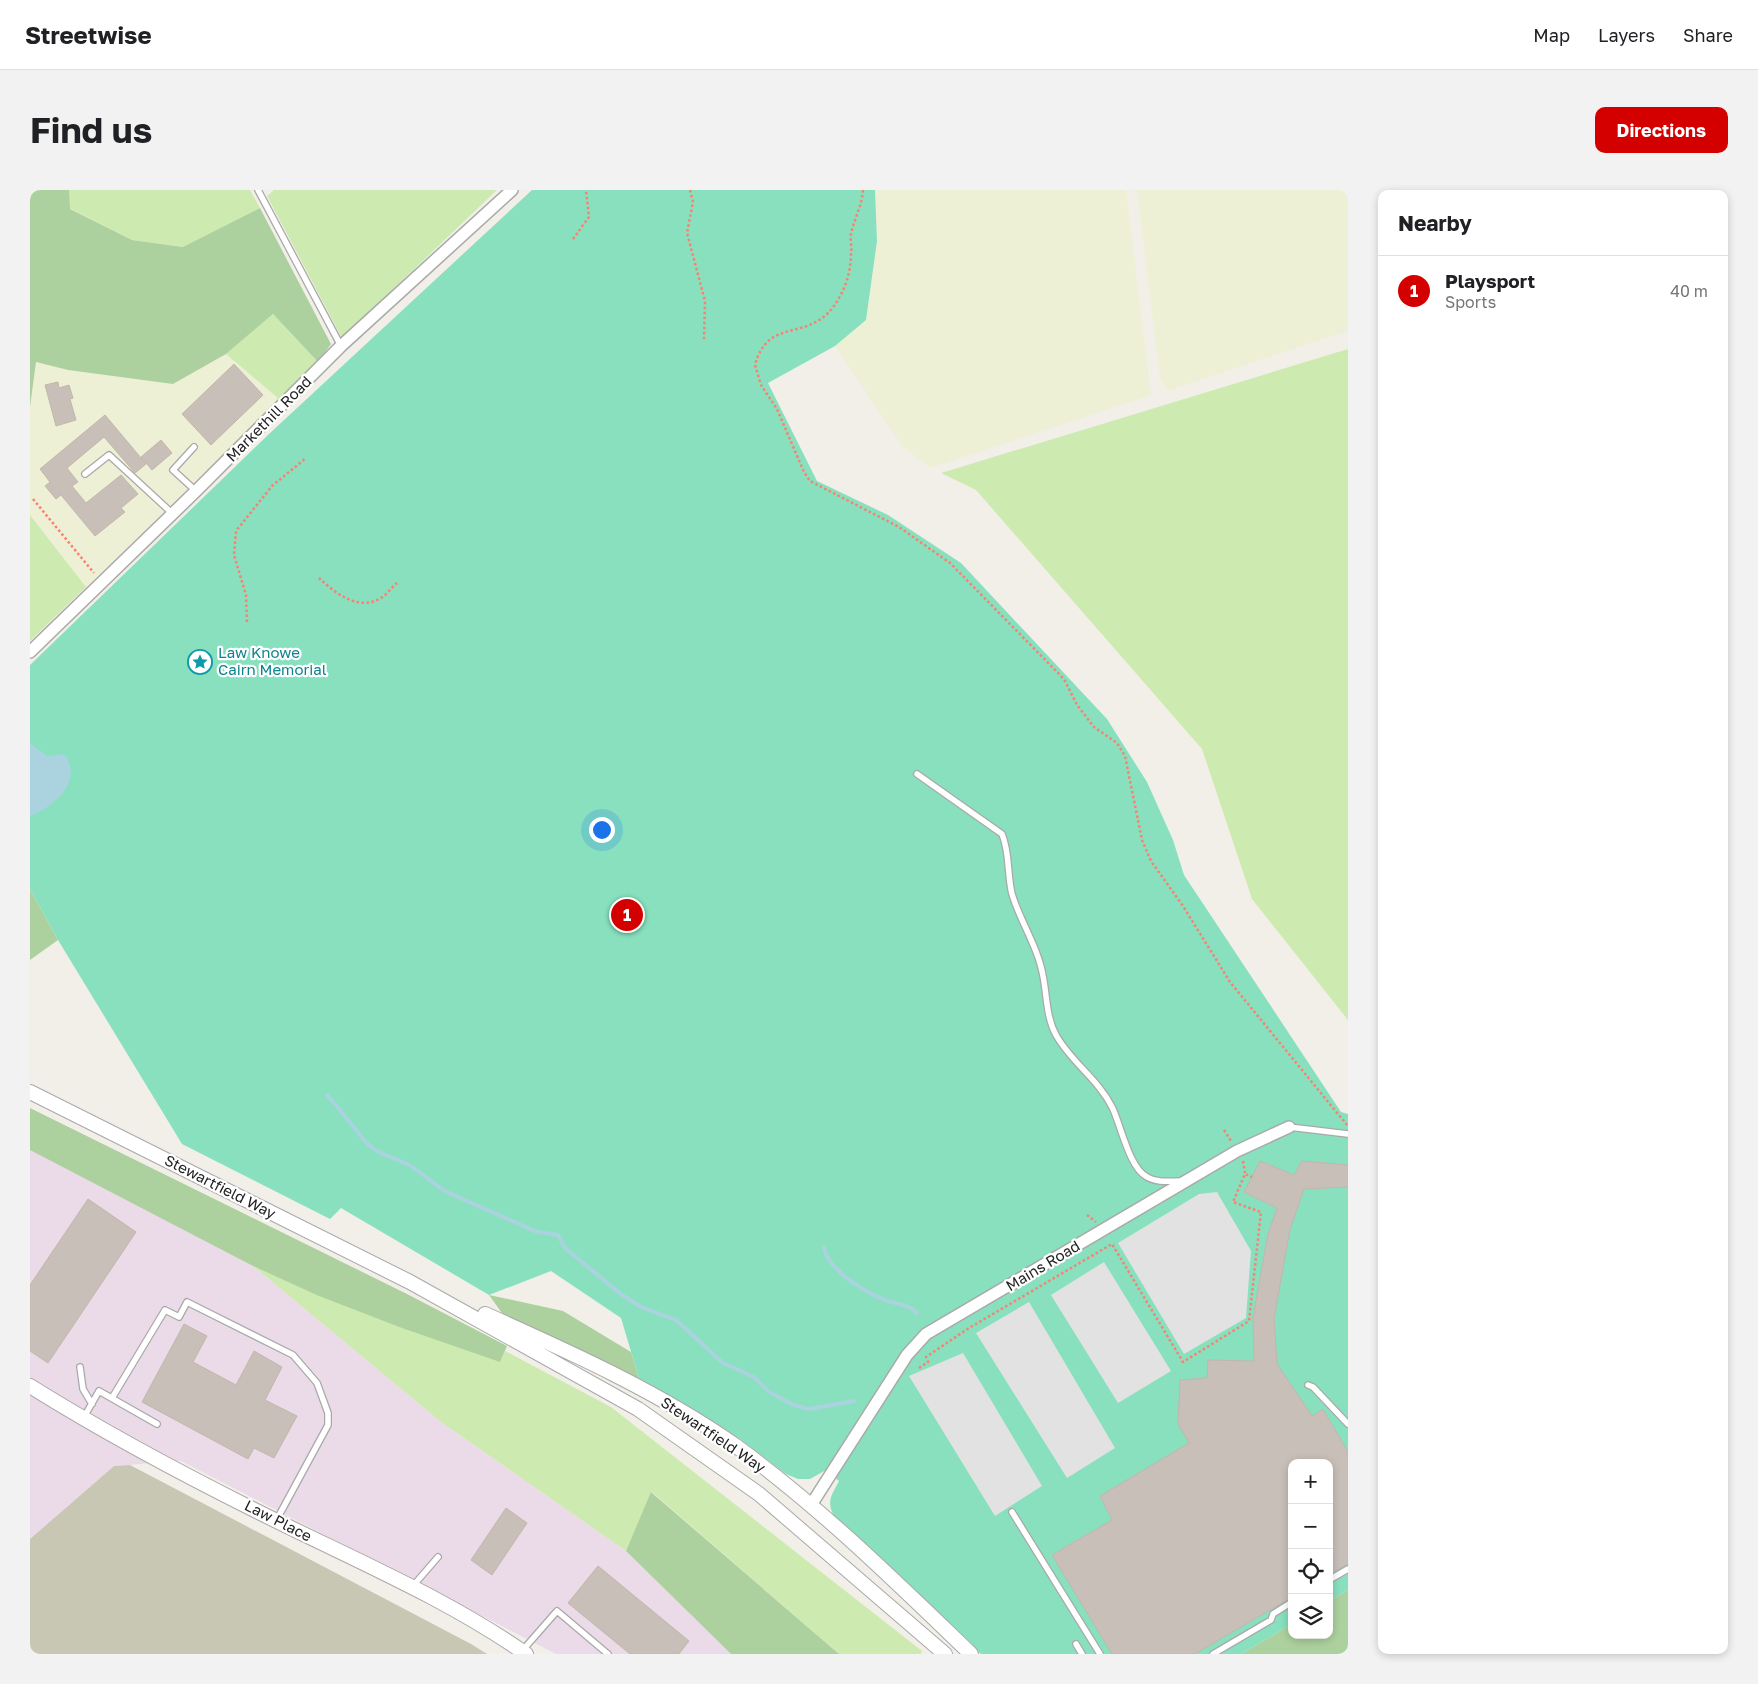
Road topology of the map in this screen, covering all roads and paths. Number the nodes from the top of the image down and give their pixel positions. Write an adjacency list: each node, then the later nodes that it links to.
1 (258, 190): 8 (lane)
2 (512, 190): 8 (street, Markethill Road)
3 (586, 190): 6 (path)
4 (690, 190): 7 (path)
5 (863, 190): 23 (path)
6 (573, 239)
7 (704, 339)
8 (341, 346): 12 (street, Markethill Road)
9 (194, 447): 12 (lane)
10 (306, 458): 18 (path)
11 (85, 474): 14 (lane)
12 (196, 491): 14 (street, Markethill Road)
13 (33, 499): 16 (path)
14 (172, 514): 16 (street, Markethill Road)
15 (319, 578): 17 (path)
16 (101, 582): 19 (street, Markethill Road)
17 (397, 583)
18 (247, 622)
19 (30, 652)
20 (917, 774): 26 (lane)
21 (30, 1092): 27 (street, Stewartfield Way)
22 (1289, 1127): 24 (lane, Mains Road); 26 (street, Mains Road)
23 (1348, 1127)
24 (1348, 1134)
25 (1252, 1177): 29 (path)
26 (1186, 1181): 37 (street, Mains Road)
27 (410, 1282): 37 (street, Stewartfield Way); 48 (street, Stewartfield Way)
28 (80, 1367): 33 (lane)
29 (919, 1368)
30 (30, 1386): 34 (street, Law Place)
31 (1308, 1386): 36 (lane)
32 (112, 1398): 33 (lane); 35 (lane); 39 (lane)
33 (92, 1404): 34 (lane)
34 (83, 1419): 39 (street, Law Place)
35 (157, 1424)
36 (1348, 1424)
37 (811, 1505): 49 (street, Stewartfield Way)
38 (1012, 1512): 51 (lane)
39 (276, 1521): 43 (street, Law Place)
40 (438, 1556): 43 (lane)
41 (1348, 1569): 42 (lane)
42 (1333, 1578)
43 (412, 1587): 46 (street, Law Place)
44 (1288, 1605): 52 (lane)
45 (1076, 1644): 50 (lane)
46 (524, 1653): 47 (lane)
47 (608, 1654)
48 (945, 1654)
49 (971, 1654)
50 (1082, 1654)
51 (1100, 1654)
52 (1213, 1654)

